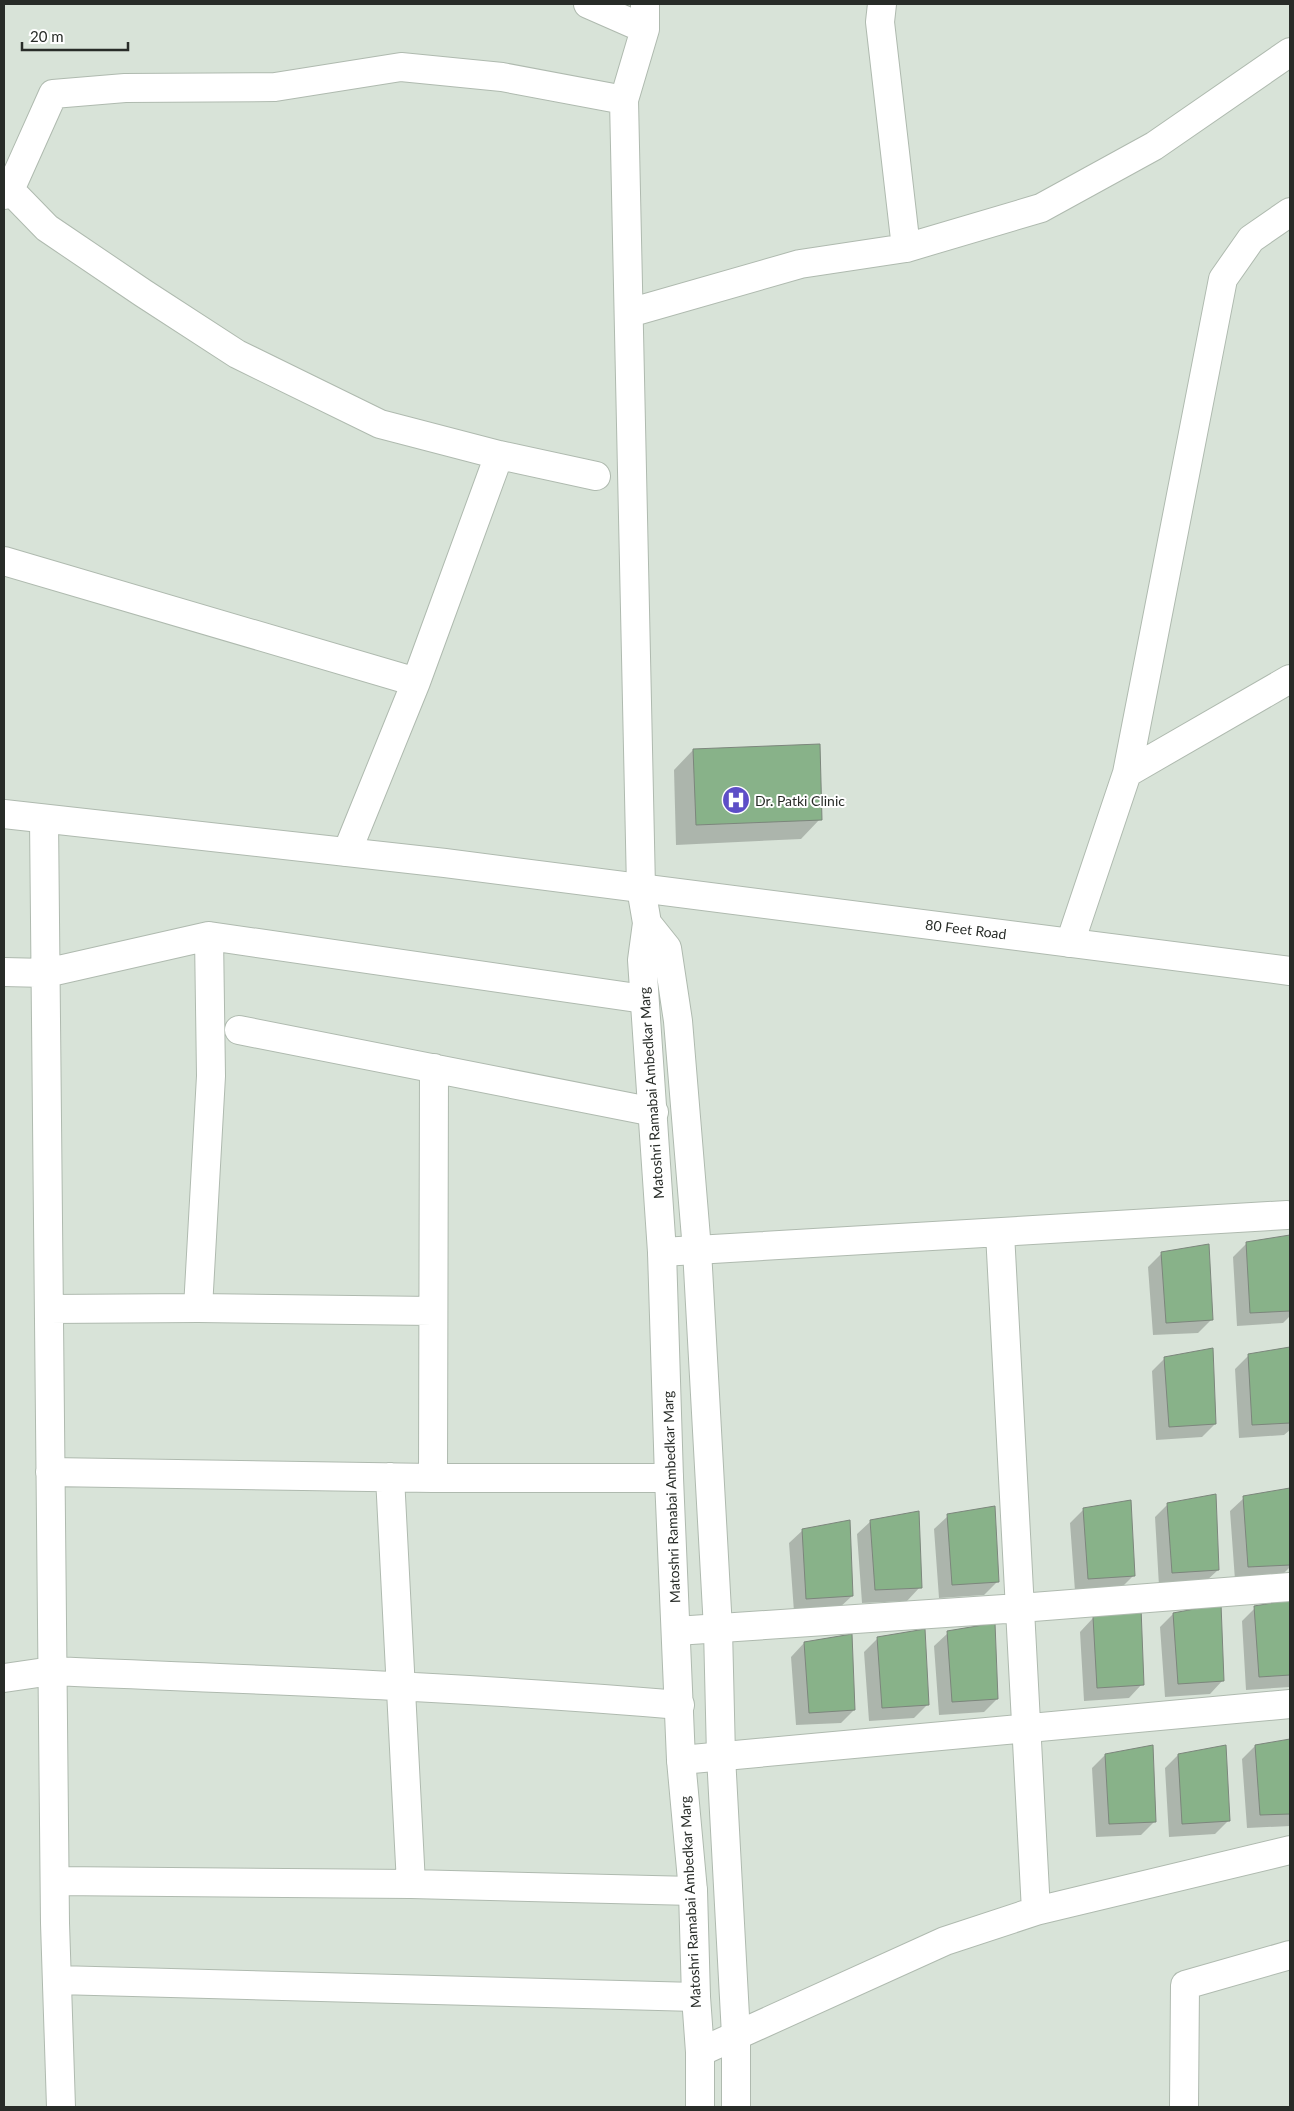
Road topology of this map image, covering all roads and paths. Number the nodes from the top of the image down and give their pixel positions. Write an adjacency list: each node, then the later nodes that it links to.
1 (588, 4): 3 (street)
2 (882, 4): 8 (street)
3 (645, 16): 5 (street, Matoshri Ramabai Ambedkar Marg)
4 (1290, 52): 8 (street)
5 (624, 100): 6 (street); 9 (street, Matoshri Ramabai Ambedkar Marg)
6 (7, 192): 10 (street)
7 (1290, 212): 15 (street)
8 (906, 248): 9 (street)
9 (629, 314): 19 (street, Matoshri Ramabai Ambedkar Marg)
10 (499, 455): 11 (street); 14 (street)
11 (596, 476)
12 (4, 561): 14 (street)
13 (1290, 679): 15 (street)
14 (416, 682): 18 (street)
15 (1127, 773): 22 (street)
16 (4, 814): 17 (street, 80 Feet Road)
17 (44, 819): 18 (street, 80 Feet Road); 25 (street)
18 (347, 852): 19 (street, 80 Feet Road)
19 (641, 888): 20 (street, Matoshri Ramabai Ambedkar Marg); 22 (street, 80 Feet Road)
20 (646, 923): 26 (street, Matoshri Ramabai Ambedkar Marg); 32 (street)
21 (209, 936): 25 (street); 26 (street); 34 (street)
22 (1070, 943): 23 (street, 80 Feet Road)
23 (1290, 971)
24 (4, 972): 25 (street)
25 (46, 973): 35 (street)
26 (644, 999): 29 (street, Matoshri Ramabai Ambedkar Marg)
27 (239, 1030): 28 (street)
28 (434, 1068): 29 (street); 36 (street)
29 (654, 1112): 33 (street, Matoshri Ramabai Ambedkar Marg)
30 (1287, 1215): 31 (street)
31 (1000, 1233): 32 (street); 42 (street)
32 (697, 1250): 33 (street); 43 (street)
33 (662, 1252): 40 (street, Matoshri Ramabai Ambedkar Marg)
34 (198, 1308): 35 (street); 36 (street)
35 (49, 1309): 37 (street)
36 (432, 1311): 39 (street)
37 (50, 1472): 38 (street); 45 (street)
38 (390, 1477): 39 (street); 47 (street)
39 (433, 1478): 40 (street)
40 (669, 1478): 44 (street, Matoshri Ramabai Ambedkar Marg)
41 (1290, 1587): 42 (street)
42 (1020, 1608): 43 (street); 50 (street)
43 (718, 1629): 44 (street); 51 (street)
44 (676, 1631): 49 (street, Matoshri Ramabai Ambedkar Marg)
45 (52, 1671): 46 (street); 47 (street); 54 (street)
46 (4, 1678)
47 (400, 1686): 49 (street); 55 (street)
48 (1290, 1704): 50 (street)
49 (680, 1705): 52 (street, Matoshri Ramabai Ambedkar Marg)
50 (1027, 1728): 51 (street); 57 (street)
51 (720, 1756): 52 (street); 61 (street)
52 (681, 1760): 56 (street, Matoshri Ramabai Ambedkar Marg)
53 (1290, 1850): 57 (street)
54 (55, 1881): 55 (street); 59 (street)
55 (410, 1884): 56 (street)
56 (693, 1890): 60 (street, Matoshri Ramabai Ambedkar Marg)
57 (1036, 1911): 61 (street)
58 (1290, 1955): 66 (street)
59 (57, 1980): 60 (street); 63 (street)
60 (696, 1997): 62 (street, Matoshri Ramabai Ambedkar Marg)
61 (736, 2035): 62 (street); 65 (street)
62 (700, 2052): 64 (street, Matoshri Ramabai Ambedkar Marg)
63 (61, 2107)
64 (700, 2107)
65 (736, 2107)
66 (1184, 2107)

